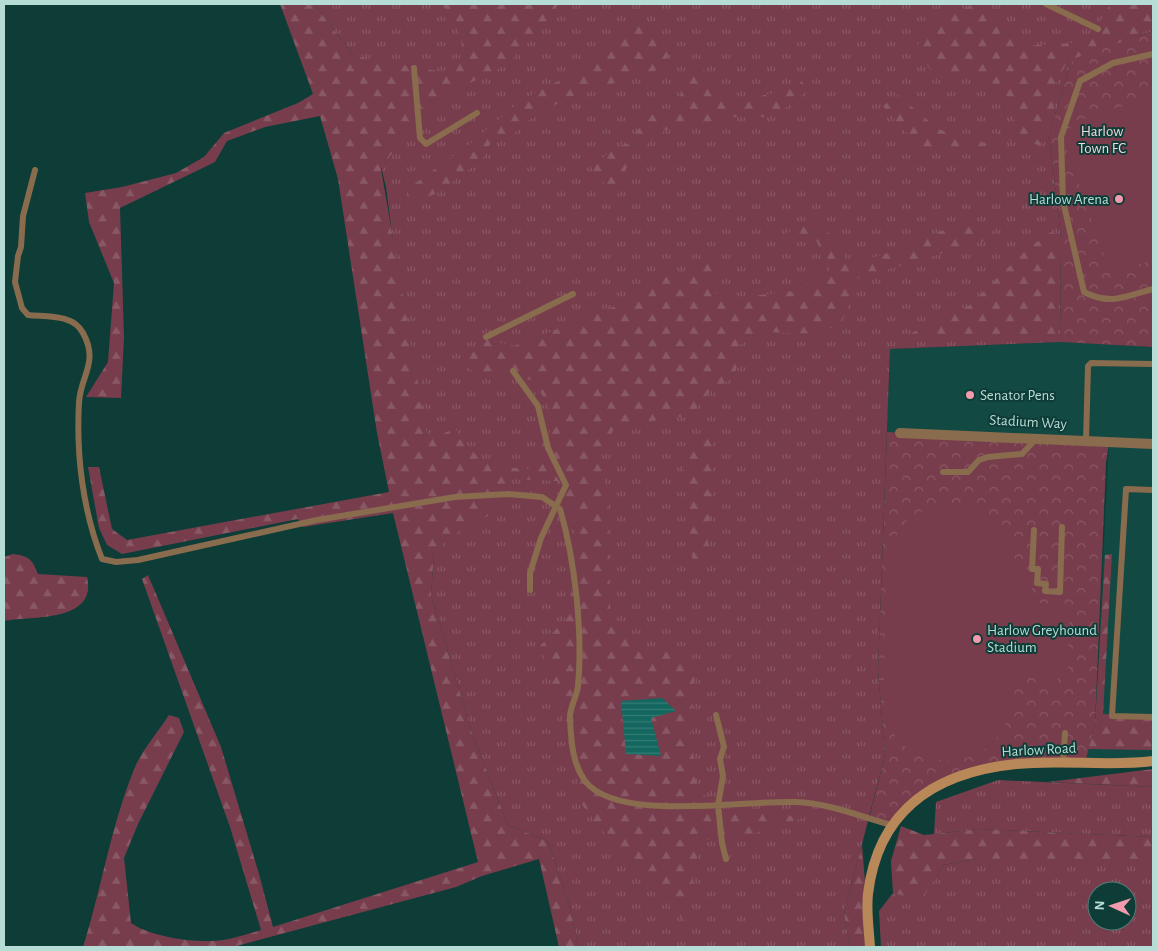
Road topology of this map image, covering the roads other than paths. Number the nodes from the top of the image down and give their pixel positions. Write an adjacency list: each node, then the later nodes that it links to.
1 (1046, 4): 2 (lane)
2 (1098, 29)
3 (1153, 54): 7 (lane)
4 (414, 68): 5 (lane)
5 (477, 113)
6 (35, 170): 18 (lane)
7 (1153, 289)
8 (573, 294): 9 (lane)
9 (486, 337)
10 (1153, 364): 14 (lane)
11 (512, 370): 18 (lane)
12 (900, 432): 13 (street, Stadium Way)
13 (1038, 438): 14 (street, Stadium Way); 16 (lane)
14 (1086, 441): 15 (street, Stadium Way)
15 (1153, 444)
16 (943, 472)
17 (1153, 490): 23 (lane)
18 (556, 506): 21 (lane); 27 (lane)
19 (1062, 527): 20 (lane)
20 (1034, 530)
21 (530, 590)
22 (716, 715): 27 (lane)
23 (1153, 717)
24 (1065, 733): 26 (lane)
25 (1153, 760): 26 (street, Harlow Road)
26 (1063, 763): 28 (street, Harlow Road)
27 (718, 806): 28 (lane); 29 (lane)
28 (891, 825): 30 (street, Harlow Road)
29 (726, 858)
30 (870, 947)

